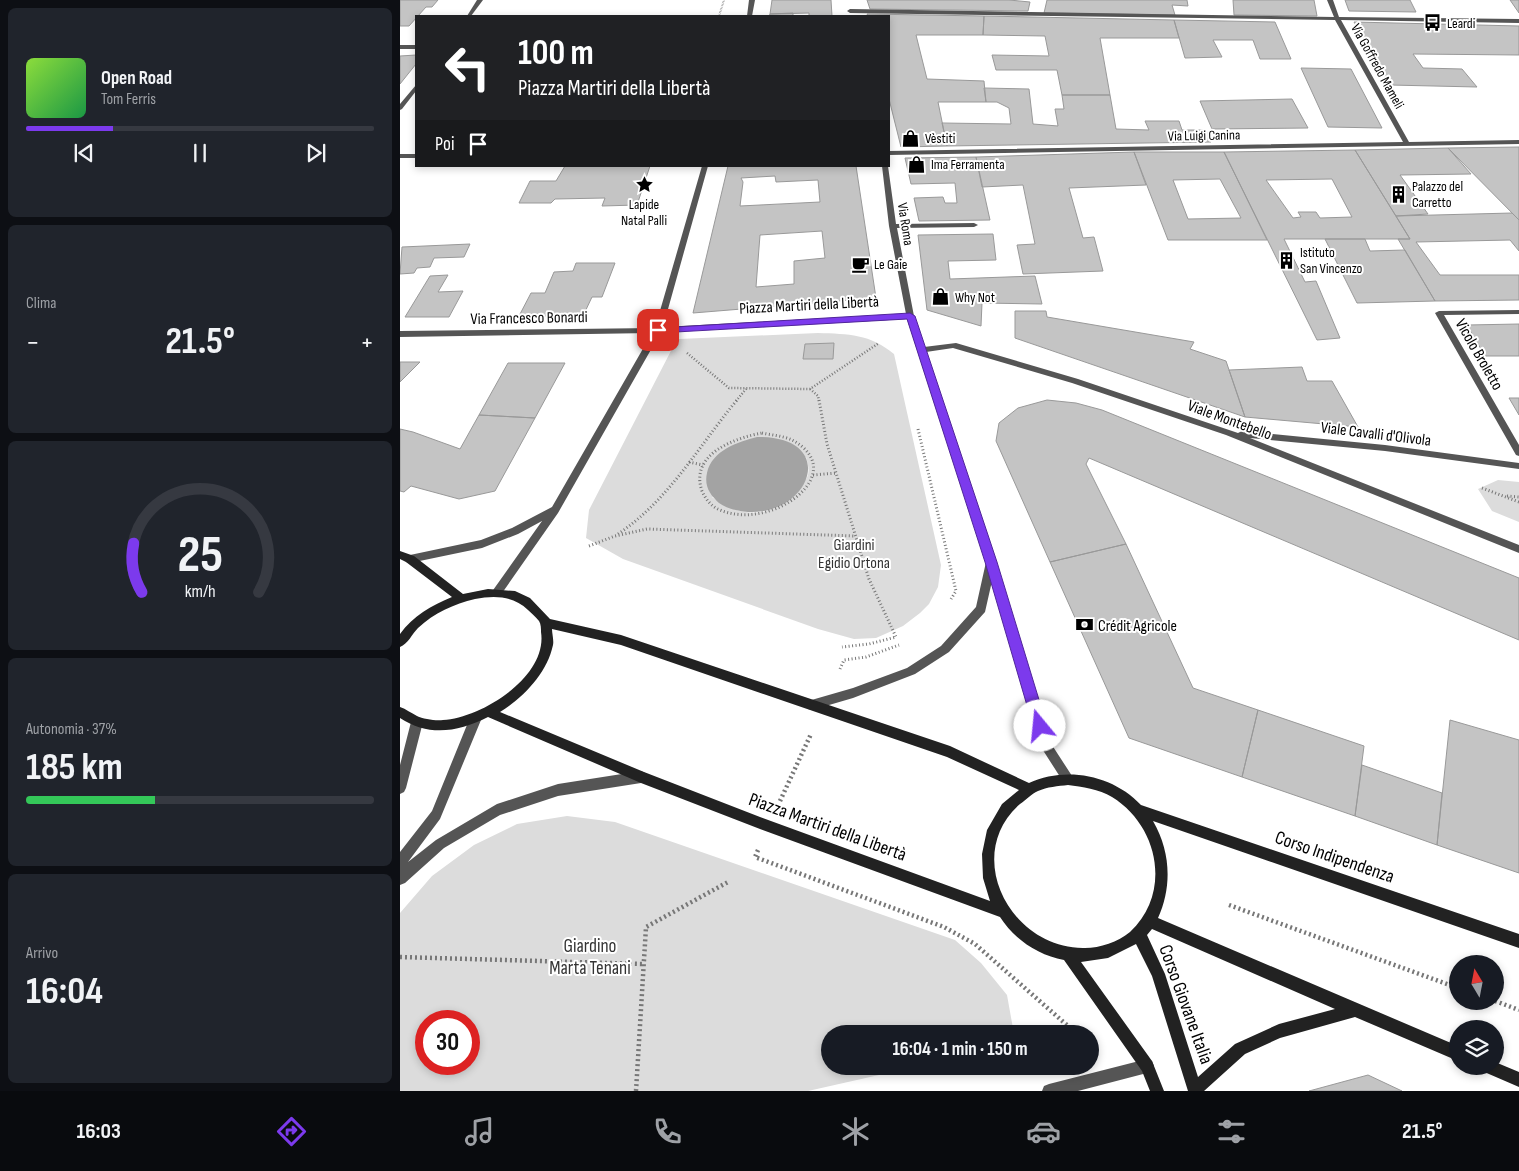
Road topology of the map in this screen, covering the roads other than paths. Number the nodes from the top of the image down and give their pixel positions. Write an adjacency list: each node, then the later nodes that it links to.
1 (480, 0): 5 (street)
2 (752, 0): 6 (street)
3 (1330, 0): 7 (street, Via Goffredo Mameli)
4 (850, 11): 7 (street)
5 (469, 15)
6 (749, 15)
7 (1337, 18): 8 (street); 14 (street, Via Goffredo Mameli)
8 (1519, 21)
9 (400, 47): 10 (street)
10 (415, 47)
11 (415, 87): 12 (street)
12 (400, 108)
13 (1519, 142): 14 (street, Via Luigi Canina)
14 (1407, 144): 15 (street, Via Luigi Canina)
15 (890, 153)
16 (400, 156): 17 (street)
17 (415, 156)
18 (704, 167): 24 (street)
19 (885, 167): 21 (street, Via Roma)
20 (974, 225): 21 (street)
21 (893, 226): 23 (street, Via Roma)
22 (1519, 312): 28 (street, Vicolo Broletto)
23 (910, 316): 24 (street, Piazza Martiri della Libertà); 26 (street)
24 (658, 330): 25 (street, Via Francesco Bonardi); 30 (street)
25 (400, 334)
26 (923, 350): 27 (street, Viale Montebello); 33 (street)
27 (1229, 433): 29 (street, Viale Cavalli d'Olivola); 31 (street, Viale Montebello)
28 (1519, 453)
29 (1519, 466)
30 (555, 510): 32 (street); 34 (street)
31 (1519, 548)
32 (405, 557): 35 (main road)
33 (991, 562): 38 (street); 44 (street)
34 (496, 593): 35 (main road); 36 (main road)
35 (460, 598): 37 (main road)
36 (546, 623): 38 (main road); 40 (main road)
37 (400, 642)
38 (820, 705): 46 (main road)
39 (400, 712): 42 (main road)
40 (490, 713): 41 (main road); 43 (main road, Piazza Martiri della Libertà)
41 (474, 720): 42 (main road); 48 (street)
42 (417, 722): 45 (street)
43 (641, 777): 49 (street, Piazza Martiri della Libertà); 50 (main road, Piazza Martiri della Libertà)
44 (1068, 779): 46 (main road); 47 (main road)
45 (400, 788)
46 (1029, 789): 50 (main road)
47 (1137, 810): 51 (main road); 53 (main road, Corso Indipendenza)
48 (400, 863)
49 (400, 878)
50 (1001, 910): 54 (main road)
51 (1150, 922): 52 (main road); 55 (main road)
52 (1138, 932): 54 (main road); 60 (main road, Corso Giovane Italia)
53 (1519, 941)
54 (1068, 955): 57 (main road)
55 (1356, 1010): 56 (main road); 60 (main road)
56 (1449, 1050)
57 (1147, 1066): 61 (street); 62 (main road)
58 (1504, 1073): 59 (main road)
59 (1519, 1080)
60 (1195, 1090)
61 (1049, 1091)
62 (1157, 1091)

